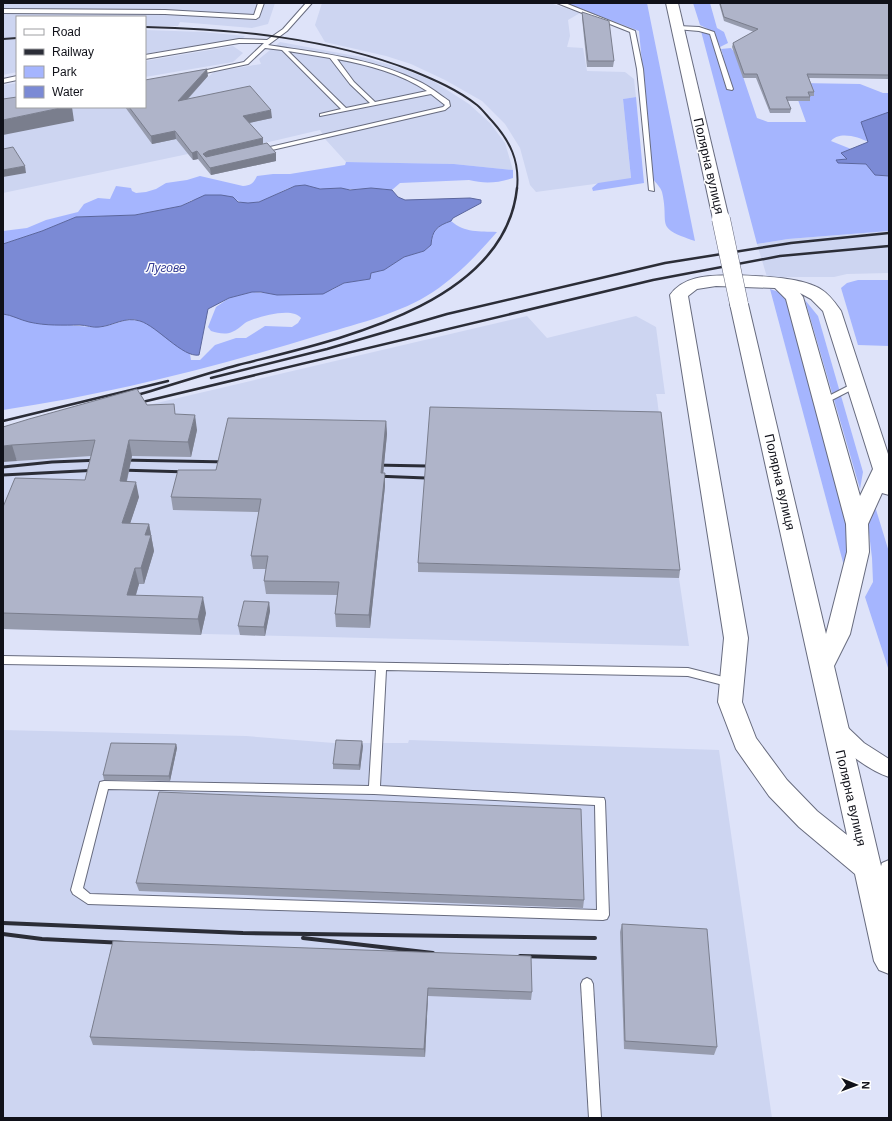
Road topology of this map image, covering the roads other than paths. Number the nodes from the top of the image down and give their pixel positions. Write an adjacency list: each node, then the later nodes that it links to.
1 (261, 3): 5 (lane)
2 (309, 3): 7 (lane)
3 (560, 3): 21 (lane)
4 (672, 3): 6 (street, Полярна вулиця)
5 (3, 11)
6 (678, 28): 15 (lane); 29 (street, Полярна вулиця, bridge)
7 (268, 42): 8 (lane); 10 (lane)
8 (264, 46): 9 (lane); 12 (lane)
9 (284, 50): 11 (lane); 18 (lane)
10 (146, 57)
11 (332, 57): 16 (lane); 17 (lane)
12 (192, 73)
13 (16, 78): 14 (lane)
14 (3, 81)
15 (730, 88)
16 (431, 92): 17 (lane); 20 (lane)
17 (374, 104): 18 (lane)
18 (345, 110): 19 (lane)
19 (322, 115)
20 (255, 152)
21 (652, 190)
22 (779, 282): 23 (street); 24 (street); 30 (street)
23 (855, 386): 24 (lane); 25 (street)
24 (823, 402): 26 (street)
25 (886, 479): 26 (street)
26 (857, 524): 29 (street)
27 (3, 660): 28 (lane)
28 (381, 666): 30 (lane); 33 (lane)
29 (822, 666): 31 (street, Полярна вулиця)
30 (731, 683): 34 (street)
31 (836, 728): 32 (street); 34 (street, Полярна вулиця)
32 (889, 769)
33 (374, 790): 33 (lane)
34 (878, 868): 35 (street, Полярна вулиця)
35 (889, 961)
36 (587, 984): 37 (lane)
37 (595, 1118)

